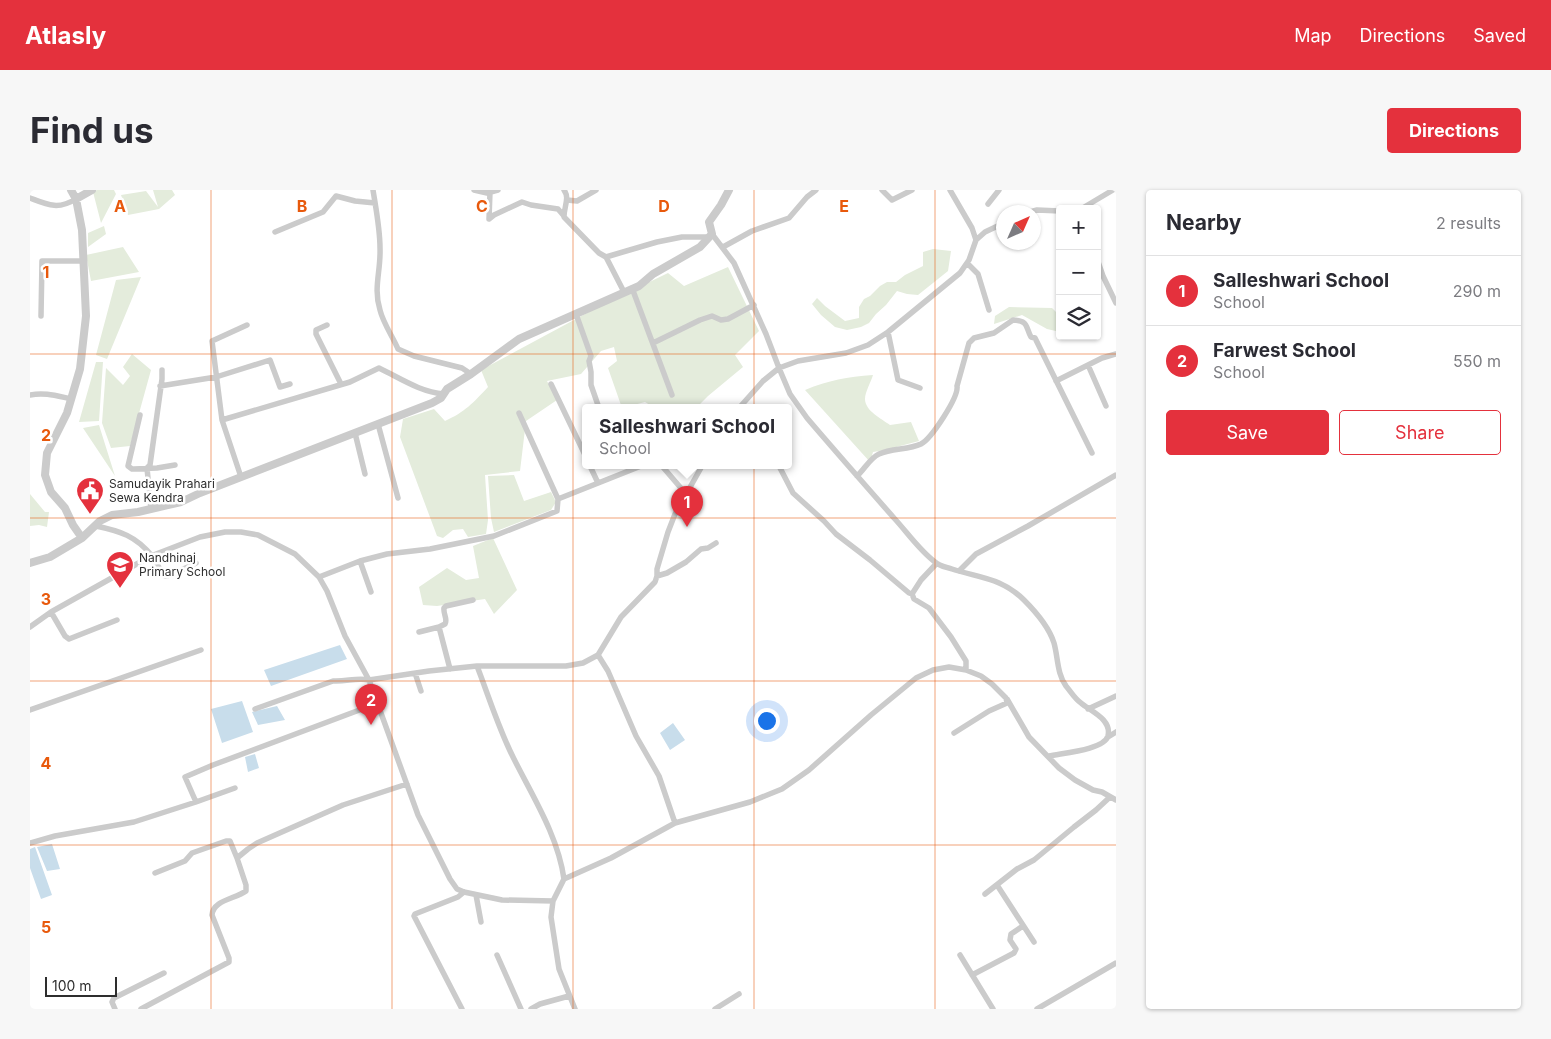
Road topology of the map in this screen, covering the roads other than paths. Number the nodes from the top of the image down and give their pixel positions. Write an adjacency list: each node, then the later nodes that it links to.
1 (71, 190): 18 (street)
2 (92, 190): 18 (street)
3 (373, 190): 20 (street)
4 (474, 190): 15 (street)
5 (498, 190): 15 (street)
6 (564, 190): 19 (street)
7 (596, 190): 19 (street)
8 (729, 190): 28 (street)
9 (816, 190): 30 (street)
10 (882, 190): 11 (street)
11 (912, 190)
12 (950, 190): 29 (street)
13 (999, 190): 21 (street)
14 (1113, 190): 22 (street)
15 (490, 192): 25 (street)
16 (336, 193): 20 (street); 27 (street)
17 (30, 198): 18 (street)
18 (76, 199): 32 (street)
19 (567, 200): 25 (street)
20 (375, 203): 49 (street)
21 (988, 204)
22 (1088, 205)
23 (1041, 210): 24 (street)
24 (1056, 211)
25 (564, 216): 31 (street)
26 (996, 226): 29 (street)
27 (275, 232)
28 (710, 236): 30 (street); 31 (street); 35 (street)
29 (976, 240): 33 (street)
30 (723, 247): 37 (street)
31 (606, 257): 35 (street)
32 (84, 261): 40 (street); 60 (street)
33 (967, 263): 38 (street); 43 (street)
34 (1101, 270): 36 (street)
35 (628, 290): 39 (street); 44 (street)
36 (1116, 303)
37 (754, 305): 44 (street); 47 (street)
38 (989, 310)
39 (576, 314): 49 (street); 61 (street)
40 (41, 316)
41 (247, 325): 50 (street)
42 (328, 325): 53 (street)
43 (888, 332): 47 (street); 56 (street)
44 (652, 343): 59 (street)
45 (1116, 354): 46 (street)
46 (1088, 365): 51 (street); 63 (street)
47 (778, 368): 62 (street); 80 (street)
48 (162, 370): 55 (street)
49 (471, 374): 57 (street)
50 (216, 377): 52 (street); 55 (street); 66 (street)
51 (1056, 382): 70 (street); 80 (street)
52 (290, 384)
53 (340, 384): 57 (street); 66 (street)
54 (551, 384): 69 (street)
55 (160, 386): 72 (street)
56 (920, 388)
57 (444, 394): 67 (street)
58 (30, 395): 60 (street)
59 (672, 395)
60 (72, 399): 88 (street)
61 (598, 404)
62 (744, 404)
63 (1106, 406)
64 (519, 413): 85 (street)
65 (140, 415): 72 (street)
66 (222, 420): 81 (street)
67 (378, 424): 68 (street); 84 (street)
68 (355, 433): 78 (street); 81 (street)
69 (582, 449)
70 (1092, 453)
71 (175, 465): 72 (street)
72 (147, 468): 86 (street)
73 (591, 469): 82 (street)
74 (624, 469): 82 (street)
75 (665, 469): 83 (street)
76 (700, 469): 83 (street)
77 (780, 469): 99 (street)
78 (365, 474)
79 (1116, 475): 95 (street)
80 (857, 476): 94 (street)
81 (240, 477): 86 (street)
82 (598, 483): 85 (street)
83 (686, 494): 96 (street)
84 (398, 498)
85 (558, 499): 91 (street)
86 (151, 509): 87 (street)
87 (96, 526): 88 (street); 90 (street)
88 (82, 538): 92 (street)
89 (716, 543): 96 (street)
90 (151, 556): 93 (street); 97 (street); 101 (street)
91 (360, 561): 97 (street); 98 (street)
92 (30, 563)
93 (196, 563)
94 (936, 564): 95 (street); 99 (street)
95 (959, 571): 119 (street)
96 (658, 576): 109 (street)
97 (319, 577): 114 (street)
98 (371, 592)
99 (912, 594): 112 (street)
100 (473, 600): 106 (street)
101 (52, 612): 103 (street); 104 (street)
102 (30, 617): 104 (street)
103 (117, 620)
104 (36, 622): 105 (street)
105 (30, 627)
106 (439, 627): 107 (street); 111 (street)
107 (419, 632)
108 (200, 650): 120 (street)
109 (598, 655): 110 (street); 130 (street)
110 (477, 666): 111 (street); 134 (street)
111 (450, 669): 113 (street)
112 (966, 670): 117 (street); 130 (street)
113 (415, 673): 114 (street); 115 (street)
114 (369, 680): 118 (street); 121 (street)
115 (421, 691)
116 (1116, 696): 119 (street)
117 (1006, 698): 123 (street); 125 (street)
118 (378, 704): 126 (street); 129 (street)
119 (1088, 709): 124 (street)
120 (30, 710)
121 (255, 710)
122 (1116, 732): 124 (street)
123 (954, 733)
124 (1108, 737): 125 (street)
125 (1049, 756): 128 (street)
126 (407, 784): 132 (street); 136 (street)
127 (235, 788): 129 (street)
128 (1113, 798): 135 (street)
129 (196, 802): 131 (street)
130 (675, 823): 134 (street)
131 (30, 843)
132 (237, 858): 133 (street); 151 (street)
133 (155, 873)
134 (564, 879): 139 (street)
135 (997, 885): 137 (street); 141 (street)
136 (464, 892): 138 (street); 152 (street)
137 (985, 894)
138 (476, 895): 139 (street); 140 (street)
139 (553, 901): 149 (street)
140 (482, 922)
141 (1023, 926): 142 (street); 147 (street)
142 (1034, 942)
143 (498, 955): 153 (street)
144 (960, 955): 147 (street)
145 (1116, 963): 158 (street)
146 (164, 973): 150 (street)
147 (972, 975): 157 (street)
148 (739, 994): 156 (street)
149 (570, 996): 154 (street); 155 (street)
150 (115, 1009)
151 (141, 1009)
152 (462, 1009)
153 (521, 1009)
154 (531, 1009)
155 (575, 1009)
156 (715, 1009)
157 (993, 1009)
158 (1037, 1009)

